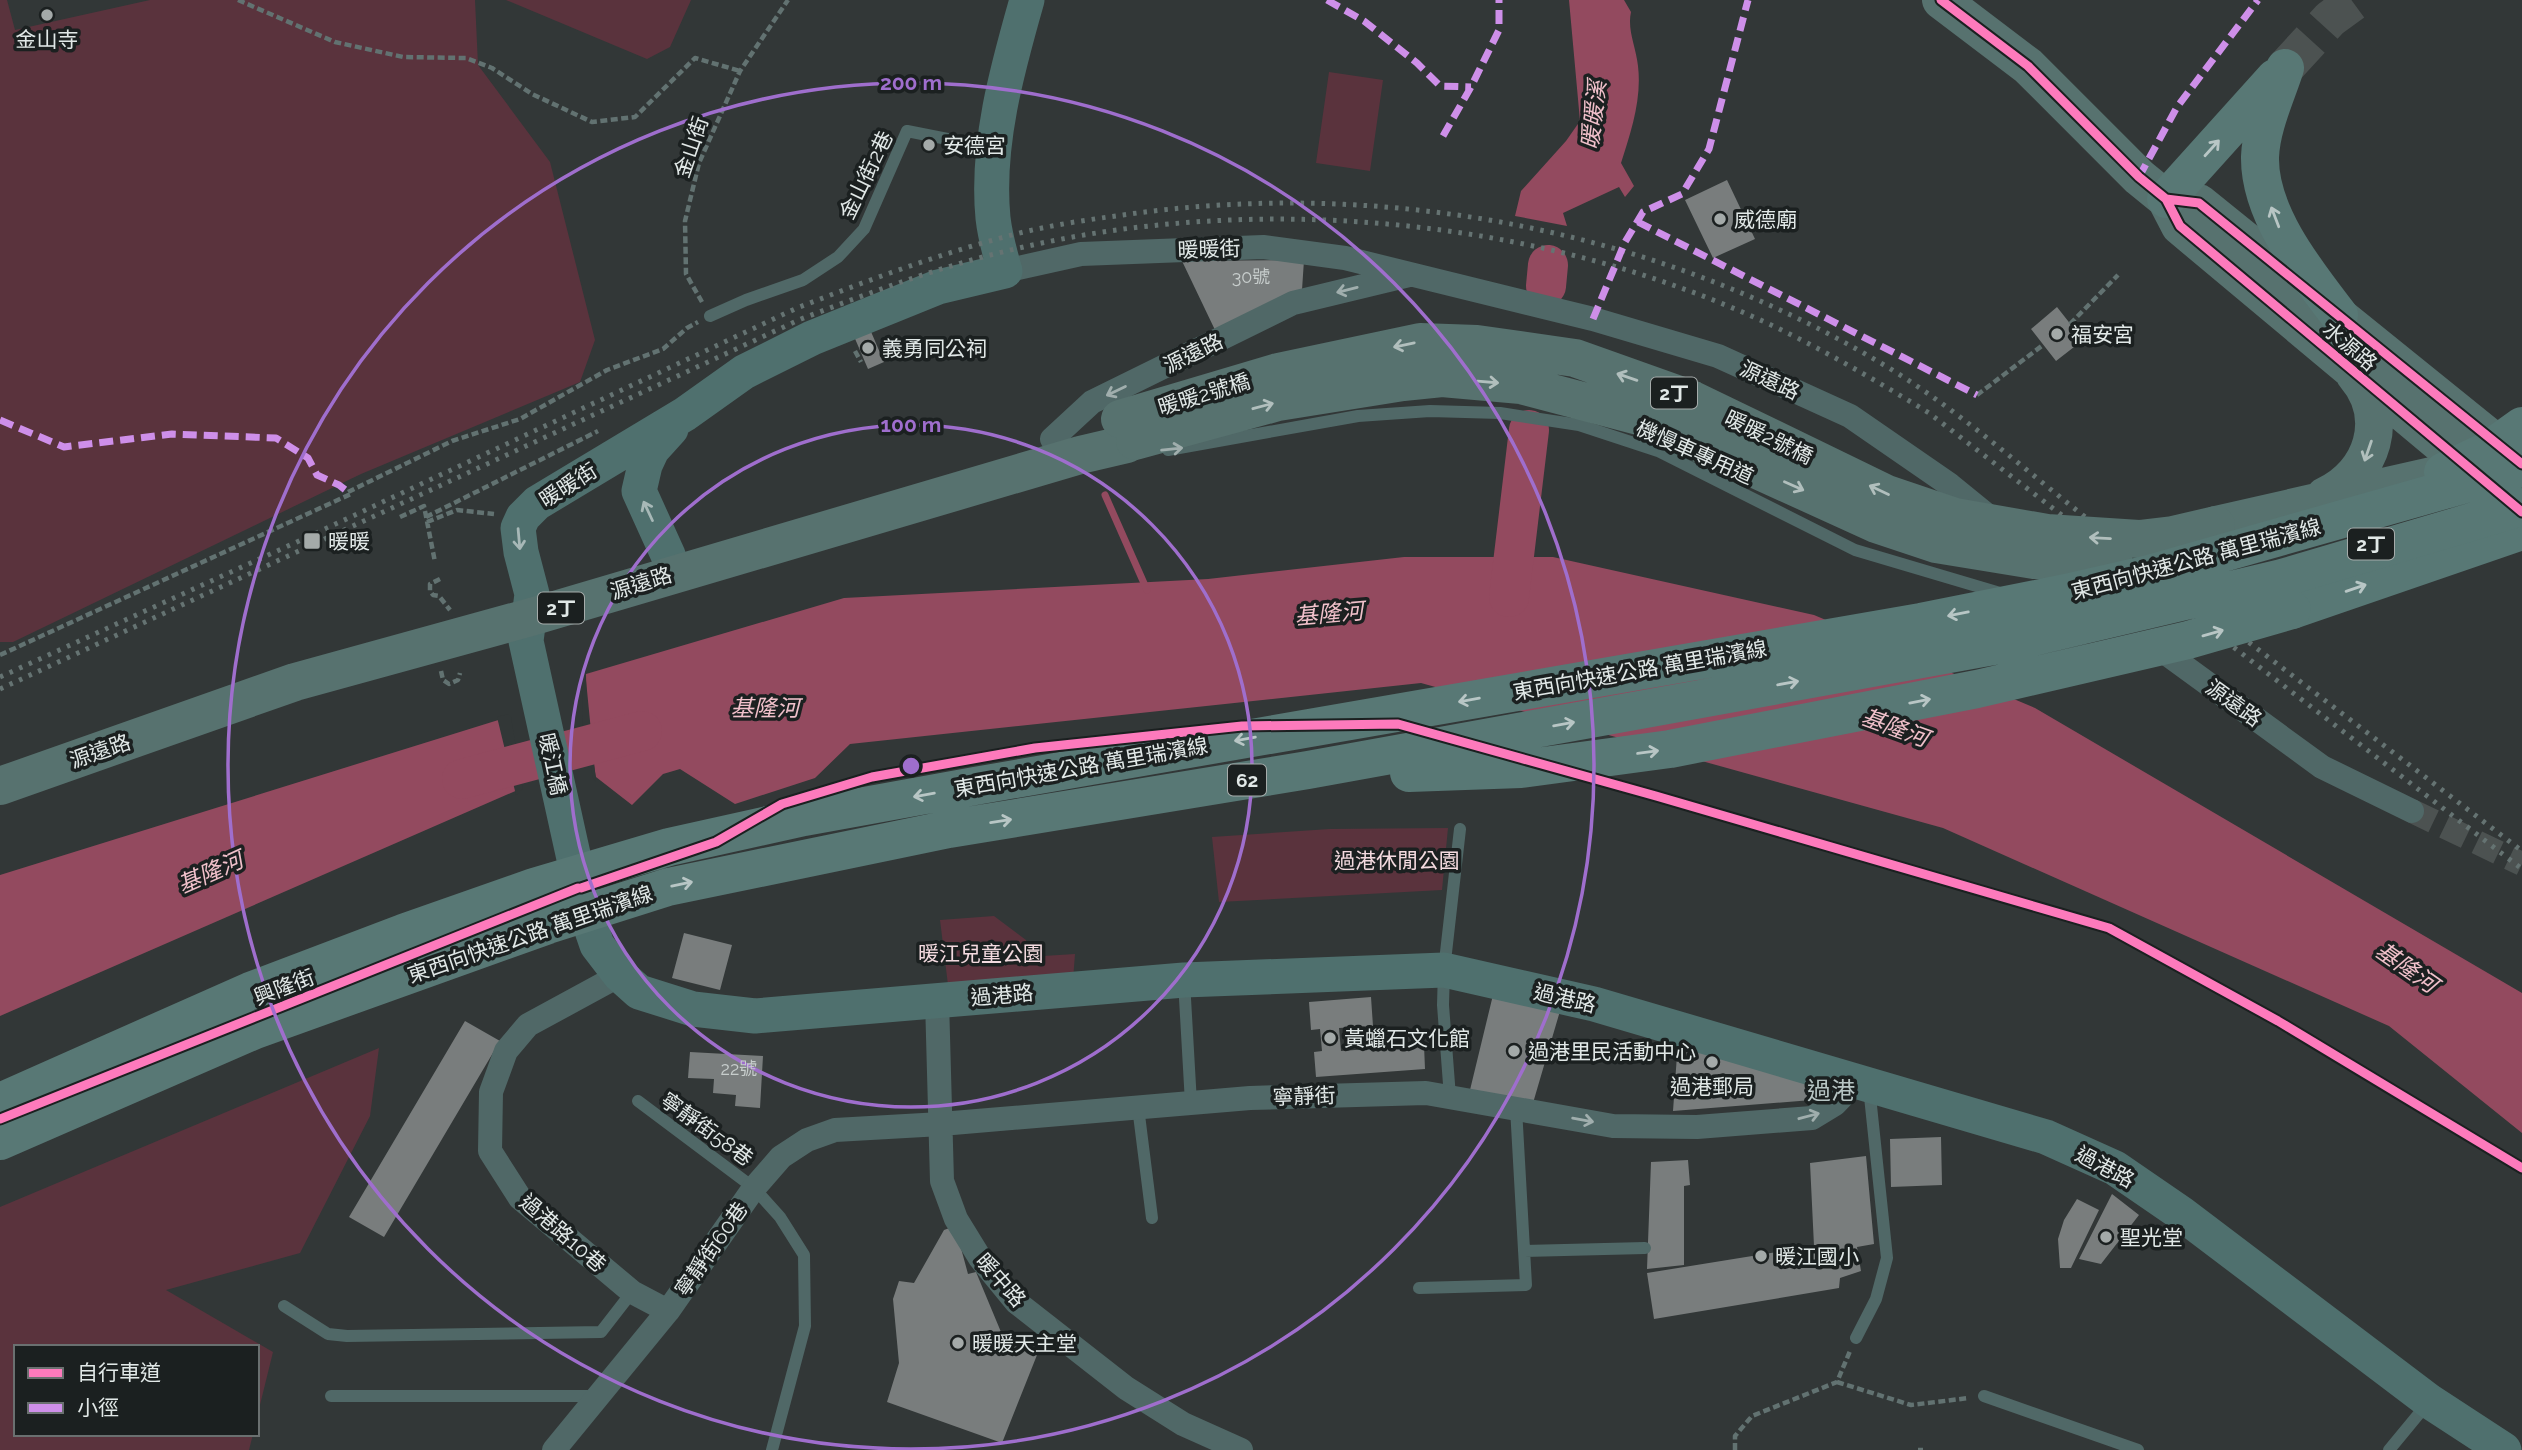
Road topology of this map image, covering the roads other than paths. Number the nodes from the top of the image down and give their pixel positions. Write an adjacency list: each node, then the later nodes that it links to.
1 (1027, 0): 3 (street)
2 (1941, 0): 4 (main road, 水源路)
3 (995, 148): 5 (street); 7 (lane, 金山街2巷)
4 (2166, 198): 8 (main road, 水源路); 8 (highway); 9 (main road, 水源路)
5 (1005, 271): 6 (street, 暖暖街); 10 (street, 暖暖街)
6 (1413, 274): 12 (street, 源遠路, one-way to 12); 20 (street, 源遠路)
7 (710, 316)
8 (2339, 316): 13 (main road, 水源路)
9 (2348, 366): 14 (main road, 水源路); 15 (main road, one-way to 15)
10 (685, 414): 19 (street, 暖暖街, one-way to 10); 21 (street, 暖暖街, one-way to 21)
11 (1123, 431): 12 (main road, 源遠路 / 2丁); 18 (main road, 暖暖2號橋 / 2丁, bridge)
12 (1066, 447): 19 (main road, 源遠路 / 2丁); 20 (lane, 機慢車專用道, one-way to 20)
13 (2520, 451): 14 (main road, 2丁); 18 (highway, 東西向快速公路 萬里瑞濱線 / 62, bridge)
14 (2469, 468): 15 (main road, 2丁); 16 (main road, 水源路)
15 (2297, 507): 18 (main road, 2丁)
16 (2522, 510): 23 (highway, 東西向快速公路 萬里瑞濱線 / 62, one-way to 16, bridge)
17 (2522, 529): 18 (main road, 2丁); 23 (highway, one-way to 17, bridge)
18 (2212, 547): 35 (highway, 東西向快速公路 萬里瑞濱線 / 62, one-way to 35, bridge)
19 (671, 564): 21 (main road, 源遠路 / 2丁)
20 (2113, 615): 25 (street, 源遠路)
21 (530, 617): 22 (main road, 源遠路 / 2丁); 24 (main road, 源遠路 / 2丁); 27 (street, 暖江橋)
22 (0, 764)
23 (1308, 770): 41 (highway, 東西向快速公路 萬里瑞濱線 / 62, one-way to 23, bridge)
24 (0, 786)
25 (2412, 811)
26 (1460, 829): 28 (lane)
27 (580, 888): 29 (street, 過港路); 39 (street, 興隆街)
28 (1444, 970): 30 (street, 過港路); 32 (street, 過港路); 33 (lane)
29 (620, 975): 31 (street, 過港路); 47 (street, 過港路10巷)
30 (1184, 979): 31 (street, 過港路); 36 (lane)
31 (937, 1000): 40 (street, 暖中路)
32 (1863, 1082): 38 (street, 寧靜街, one-way to 32); 50 (lane); 54 (street, 過港路)
33 (1450, 1097): 36 (street, 寧靜街); 38 (street, 寧靜街)
34 (638, 1101): 42 (lane, 寧靜街58巷)
35 (0, 1102)
36 (1191, 1103): 37 (street, 寧靜街)
37 (1138, 1107): 40 (street, 寧靜街); 43 (lane)
38 (1516, 1108): 45 (lane)
39 (0, 1118)
40 (941, 1124): 42 (street, 寧靜街); 57 (street, 暖中路)
41 (0, 1141)
42 (754, 1188): 49 (street, 寧靜街60巷); 56 (lane, 寧靜街58巷)
43 (1152, 1218)
44 (1645, 1248): 45 (lane)
45 (1524, 1251): 46 (lane)
46 (1419, 1288)
47 (632, 1292): 48 (lane); 49 (street, 過港路10巷)
48 (284, 1306)
49 (668, 1311): 52 (street)
50 (1856, 1338)
51 (331, 1396): 52 (lane)
52 (600, 1396): 55 (street)
53 (1984, 1396): 58 (lane)
54 (2429, 1401): 59 (lane); 60 (street, 過港路)
55 (554, 1450)
56 (772, 1450)
57 (1241, 1450)
58 (2138, 1450)
59 (2389, 1450)
60 (2504, 1450)

